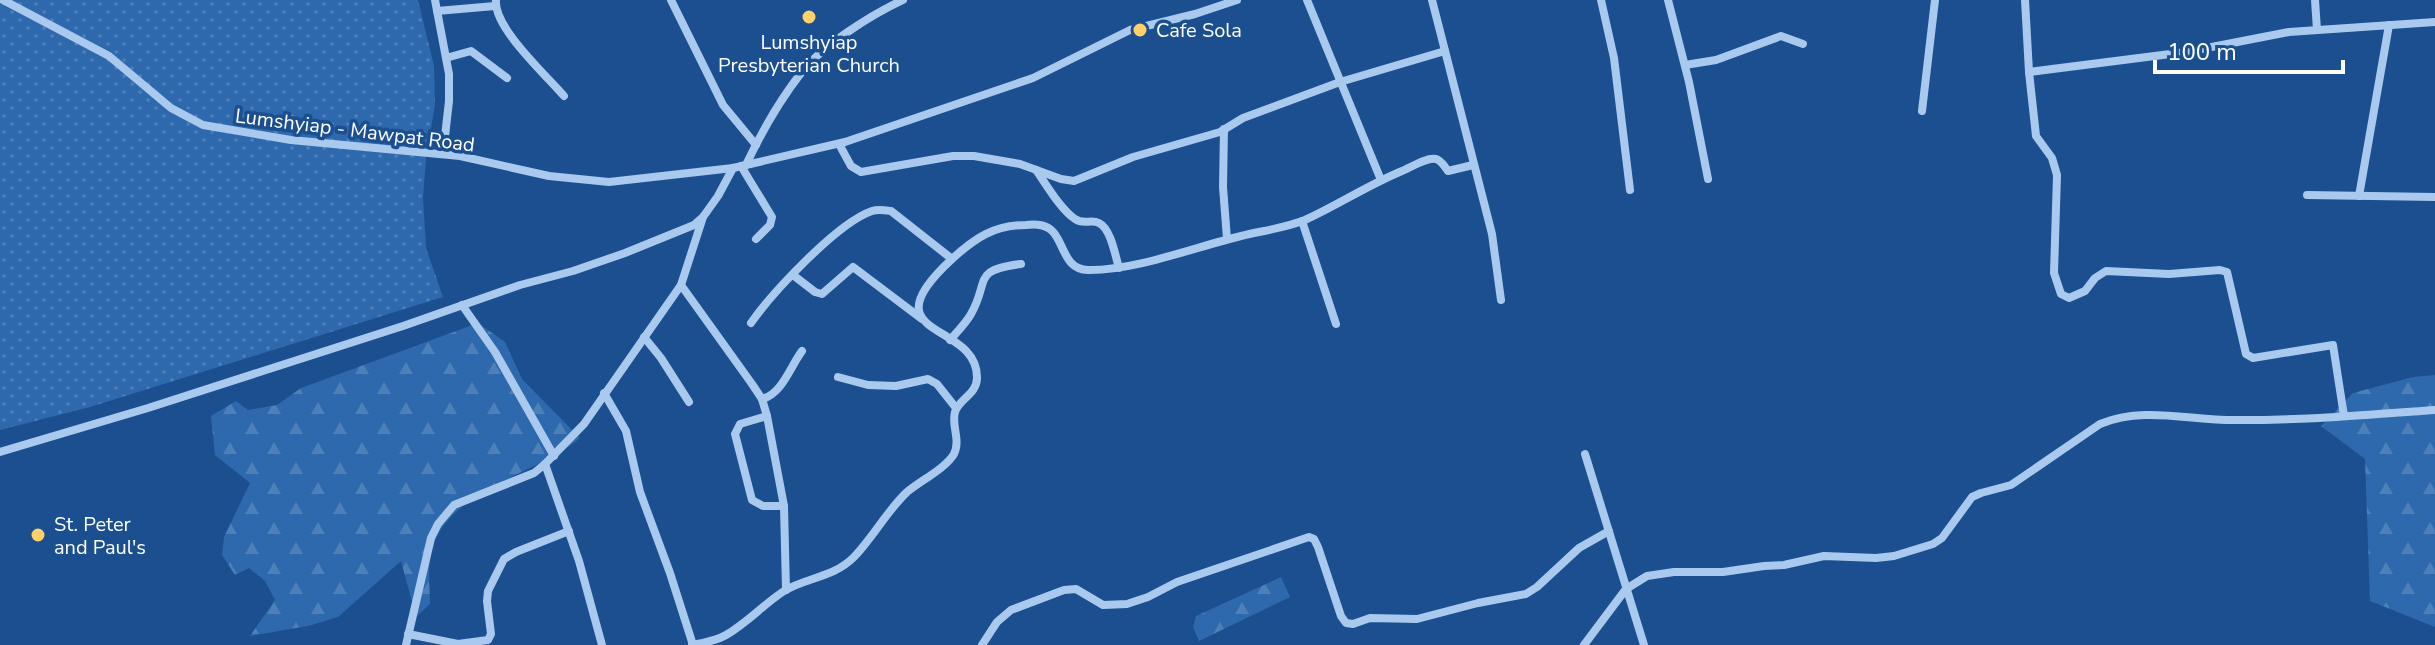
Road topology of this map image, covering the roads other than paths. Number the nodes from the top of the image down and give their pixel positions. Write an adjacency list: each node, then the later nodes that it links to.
1 (3, 0): 30 (street, Lumshyiap - Mawpat Road)
2 (435, 0): 14 (street)
3 (671, 0): 29 (street)
4 (903, 0): 29 (street)
5 (1237, 0): 28 (street, Lumshyiap - Mawpat Road)
6 (1307, 0): 24 (street)
7 (1432, 0): 19 (street)
8 (1601, 0): 36 (street)
9 (1668, 0): 21 (street)
10 (1935, 0): 26 (street)
11 (2025, 0): 22 (street)
12 (2315, 0): 17 (street)
13 (496, 3): 14 (street); 25 (street)
14 (437, 11): 20 (street)
15 (2435, 22): 16 (street)
16 (2389, 25): 17 (street); 38 (street)
17 (2317, 30): 22 (street)
18 (1803, 44): 21 (street)
19 (1445, 51): 24 (street); 31 (street)
20 (446, 58): 23 (street); 30 (street)
21 (1685, 65): 34 (street)
22 (2029, 72): 64 (street)
23 (507, 78)
24 (1340, 82): 27 (street); 35 (street)
25 (564, 96)
26 (1922, 111)
27 (1224, 129): 33 (street); 43 (street)
28 (839, 144): 32 (street, Lumshyiap - Mawpat Road); 33 (street)
29 (756, 145): 32 (street)
30 (443, 154): 32 (street, Lumshyiap - Mawpat Road)
31 (1473, 165): 35 (street); 49 (street)
32 (740, 166): 40 (street); 42 (street)
33 (1035, 169): 46 (street)
34 (1708, 179)
35 (1381, 180): 41 (street)
36 (1630, 190)
37 (2307, 195): 38 (street)
38 (2359, 196): 39 (street)
39 (2435, 197)
40 (703, 217): 48 (street); 50 (street)
41 (1302, 221): 43 (street); 53 (street)
42 (756, 239)
43 (1227, 239): 46 (street)
44 (952, 259): 46 (street); 47 (street); 51 (street)
45 (1021, 264): 55 (street)
46 (1119, 268)
47 (793, 275): 51 (street); 52 (street)
48 (681, 285): 54 (street); 59 (street)
49 (1501, 300)
50 (462, 305): 65 (street); 67 (street)
51 (923, 320): 55 (street)
52 (751, 323)
53 (1336, 324)
54 (644, 337): 58 (street); 60 (street)
55 (950, 340): 61 (street)
56 (802, 351): 59 (street)
57 (838, 377): 61 (street)
58 (604, 393): 67 (street); 77 (street)
59 (762, 399): 63 (street)
60 (689, 402)
61 (956, 408): 73 (street)
62 (2435, 410): 64 (street)
63 (767, 416): 69 (street); 69 (street)
64 (2344, 416): 72 (street)
65 (0, 452)
66 (1585, 454): 71 (street)
67 (554, 456): 68 (street)
68 (545, 464): 70 (street); 74 (street)
69 (784, 506): 73 (street)
70 (569, 531): 74 (street); 76 (street)
71 (1609, 531): 72 (street); 78 (street)
72 (1626, 589): 79 (street); 80 (street)
73 (786, 590): 77 (street)
74 (408, 634): 75 (street)
75 (406, 645)
76 (602, 645)
77 (692, 645)
78 (982, 645)
79 (1584, 645)
80 (1644, 645)

